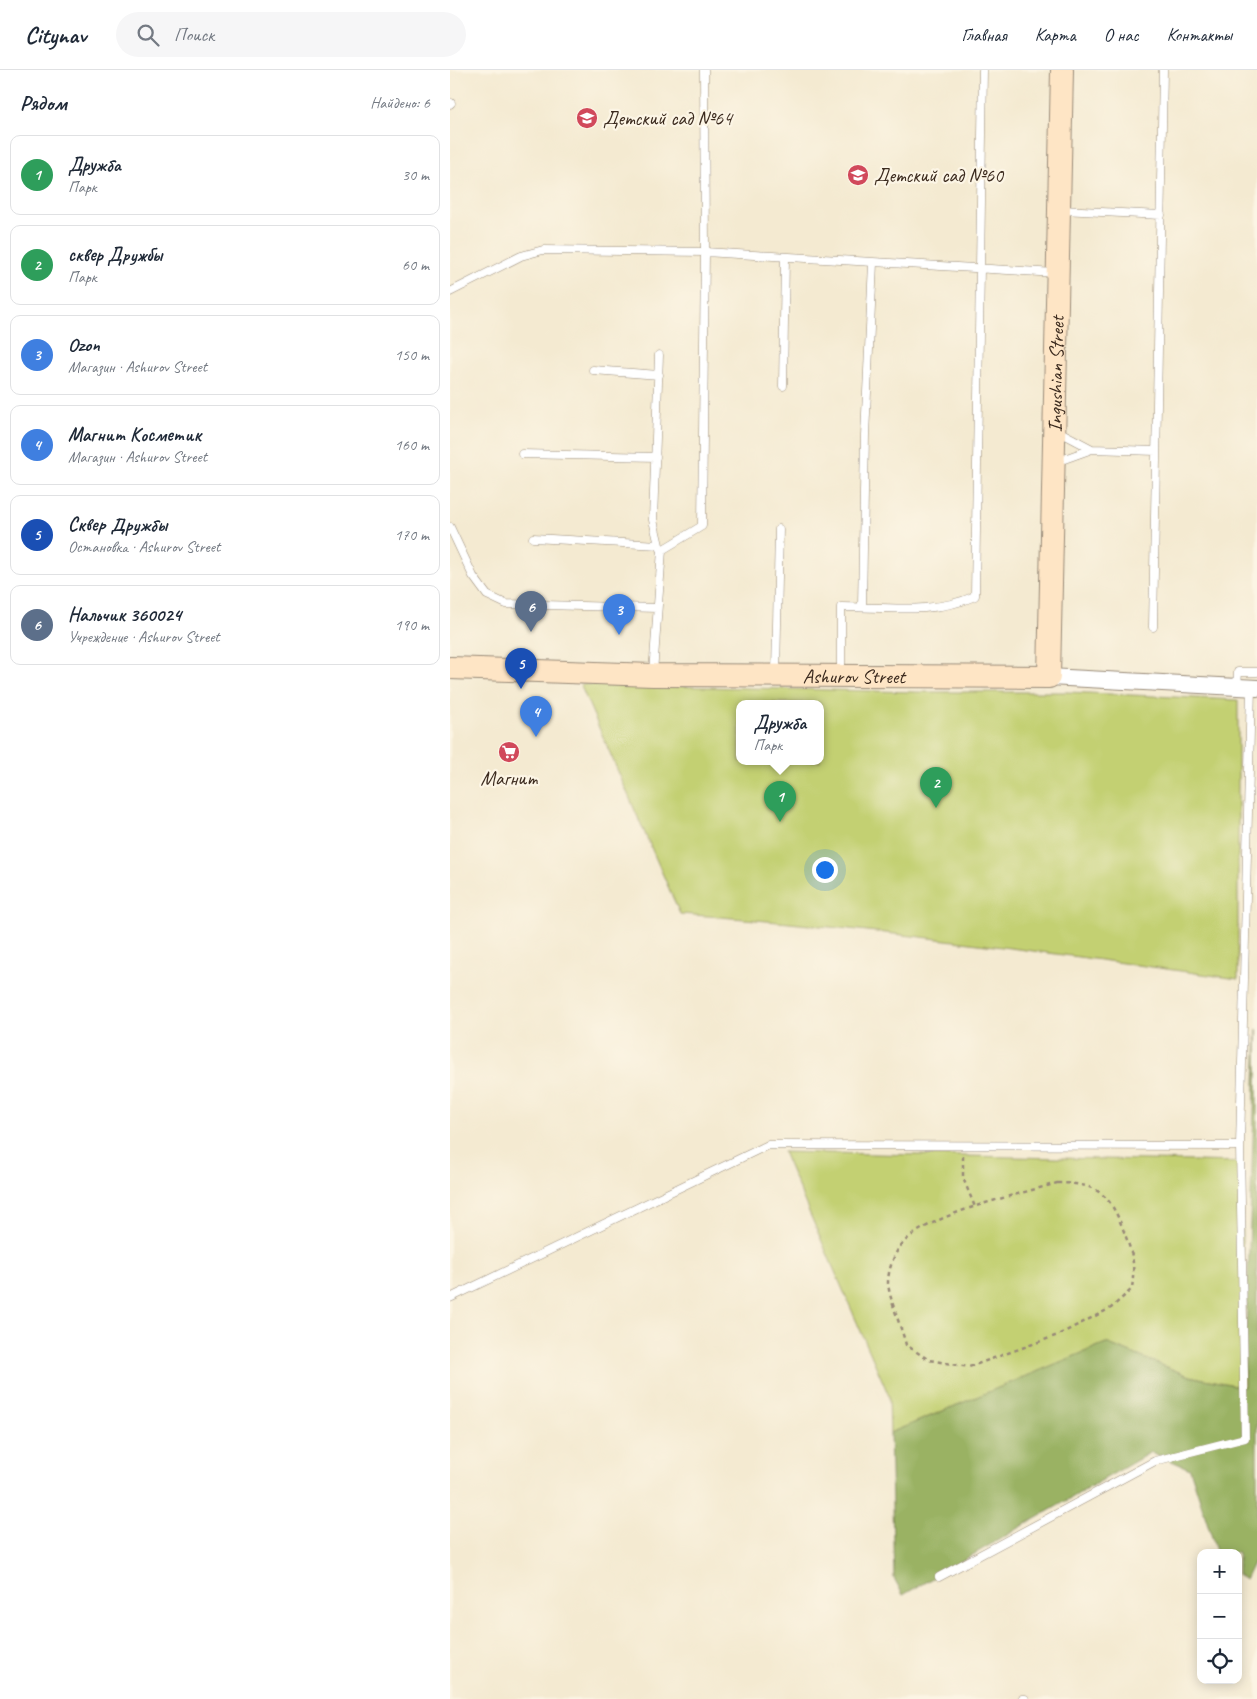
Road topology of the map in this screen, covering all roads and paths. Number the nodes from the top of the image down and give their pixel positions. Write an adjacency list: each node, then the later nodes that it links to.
1 (704, 70): 7 (lane)
2 (983, 70): 10 (lane)
3 (1062, 70): 5 (street, Ingushian Street)
4 (1162, 70): 6 (lane)
5 (1060, 210): 6 (lane); 11 (street, Ingushian Street)
6 (1161, 215): 19 (lane)
7 (705, 252): 8 (lane); 12 (lane); 26 (lane)
8 (785, 257): 9 (lane); 16 (lane)
9 (873, 264): 10 (lane); 27 (lane)
10 (980, 270): 11 (lane); 27 (lane)
11 (1059, 273): 17 (street, Ingushian Street)
12 (450, 292)
13 (660, 355): 15 (lane)
14 (592, 370): 15 (lane)
15 (659, 375): 21 (lane)
16 (783, 386)
17 (1054, 430): 18 (lane); 22 (street, Ingushian Street)
18 (1092, 450): 19 (lane); 22 (lane)
19 (1156, 451): 29 (lane)
20 (522, 454): 21 (lane)
21 (656, 457): 26 (lane)
22 (1054, 462): 34 (street, Ingushian Street)
23 (450, 527): 28 (lane)
24 (779, 529): 32 (lane)
25 (533, 538): 26 (lane)
26 (660, 548): 28 (lane)
27 (862, 607): 33 (lane)
28 (657, 608): 31 (lane)
29 (1153, 627)
30 (450, 668): 31 (street, Ashurov Street)
31 (653, 675): 32 (street, Ashurov Street)
32 (776, 676): 33 (street, Ashurov Street)
33 (841, 676): 34 (street, Ashurov Street)
34 (1049, 678): 35 (street, Ashurov Street)
35 (1250, 684): 37 (lane)
36 (962, 1146): 37 (lane); 38 (path); 39 (lane)
37 (1240, 1146): 40 (lane)
38 (975, 1207): 38 (path)
39 (450, 1298)
40 (939, 1577)

